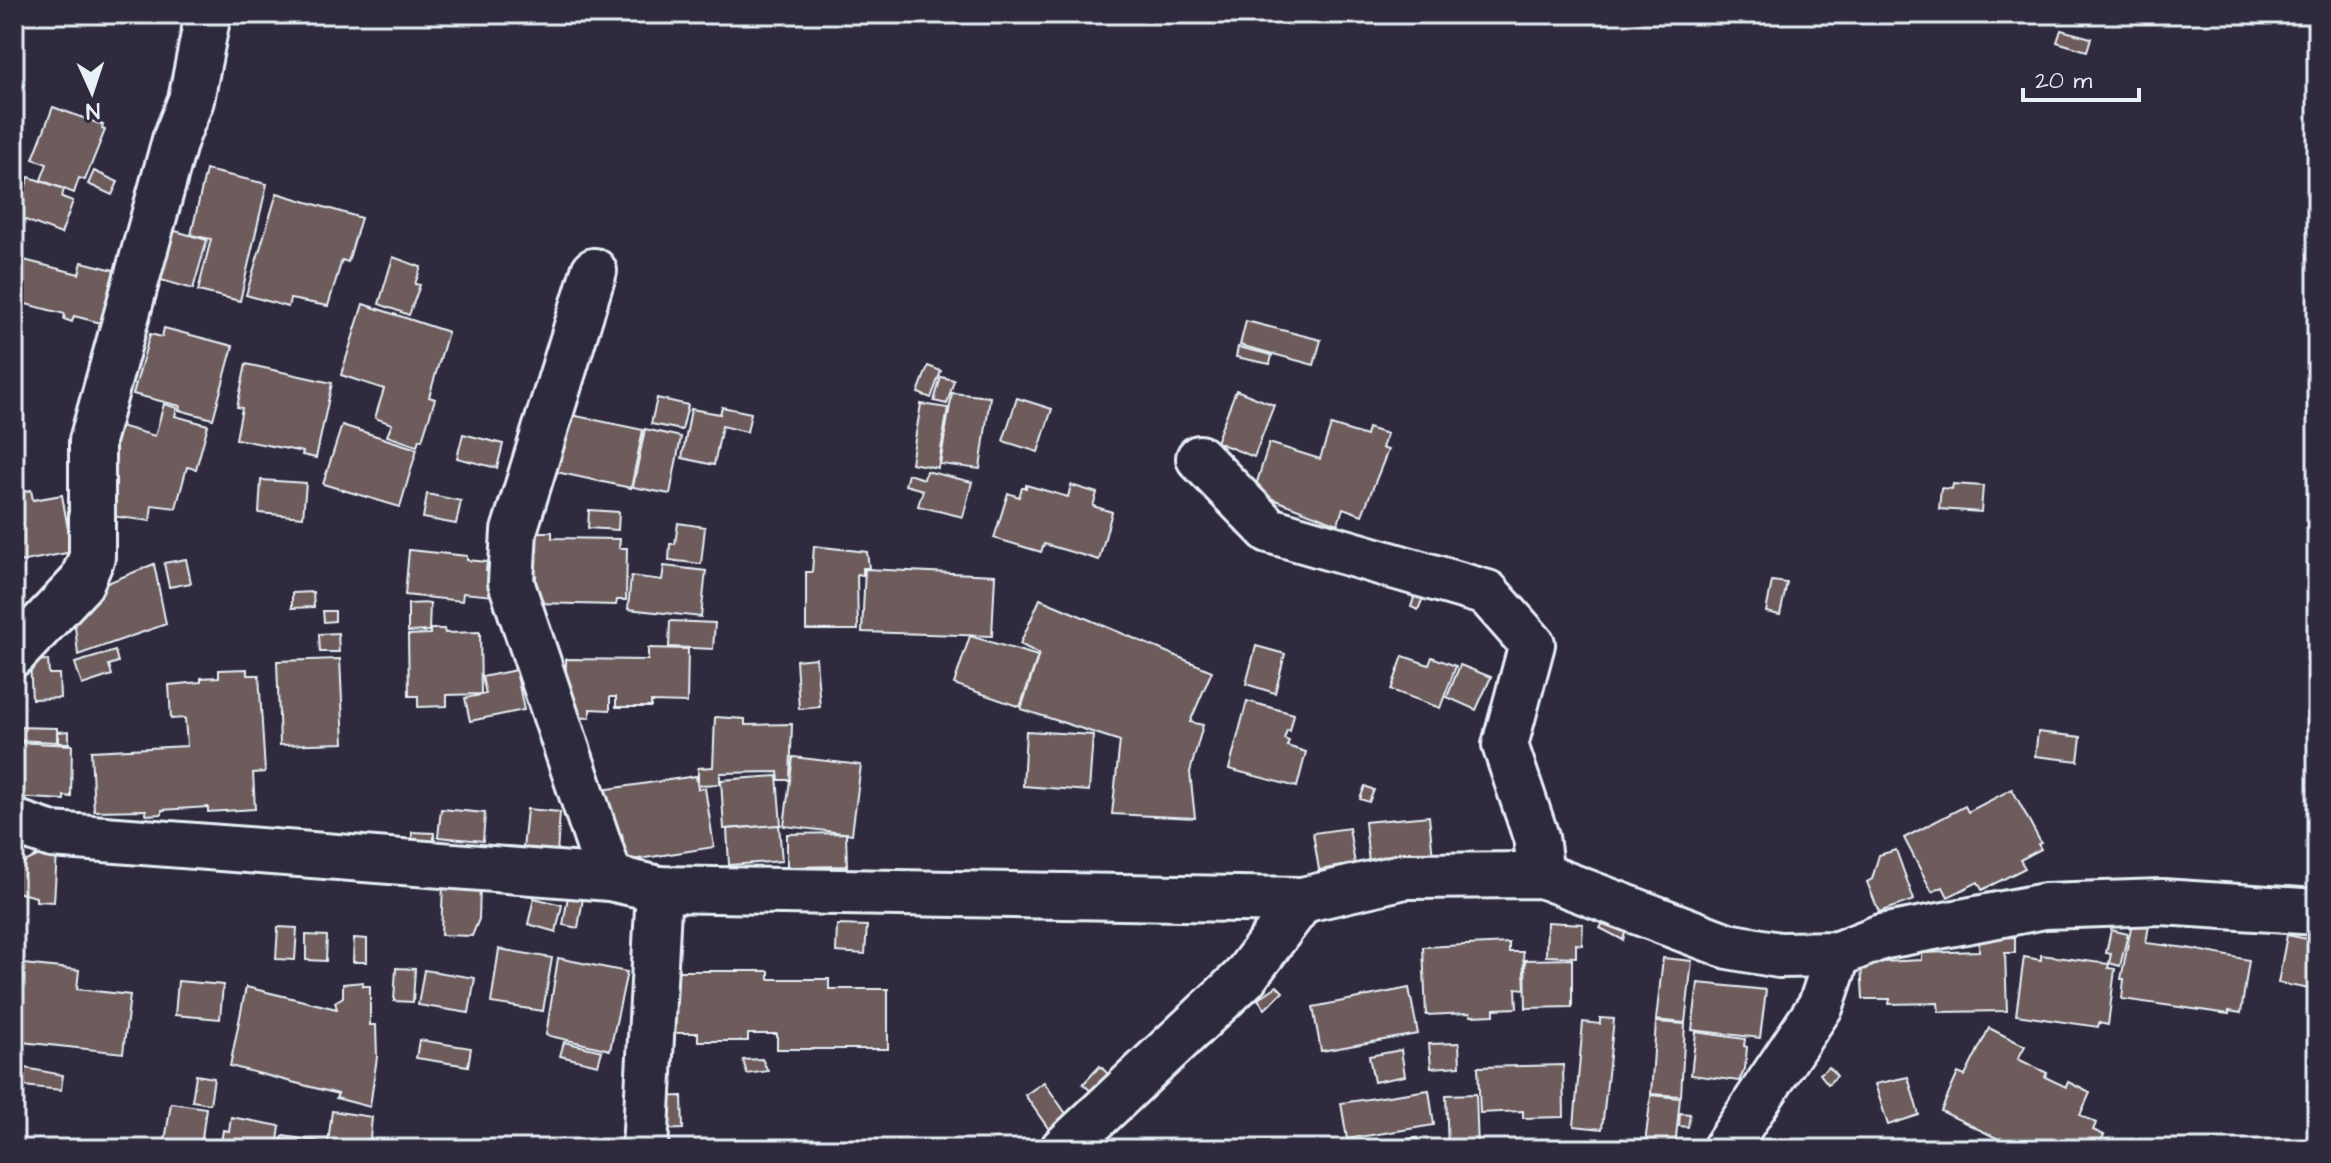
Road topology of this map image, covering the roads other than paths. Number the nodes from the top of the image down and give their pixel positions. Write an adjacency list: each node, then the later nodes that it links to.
1 (208, 14): 4 (street)
2 (594, 271): 8 (street)
3 (1199, 458): 7 (street)
4 (14, 654)
5 (33, 829): 6 (street); 8 (street)
6 (14, 858)
7 (1541, 875): 10 (street); 12 (street)
8 (610, 878): 9 (street)
9 (659, 889): 10 (street); 13 (street)
10 (1302, 900): 14 (street)
11 (2317, 912): 12 (street)
12 (1838, 954): 15 (street)
13 (645, 1149)
14 (1063, 1149)
15 (1725, 1149)

